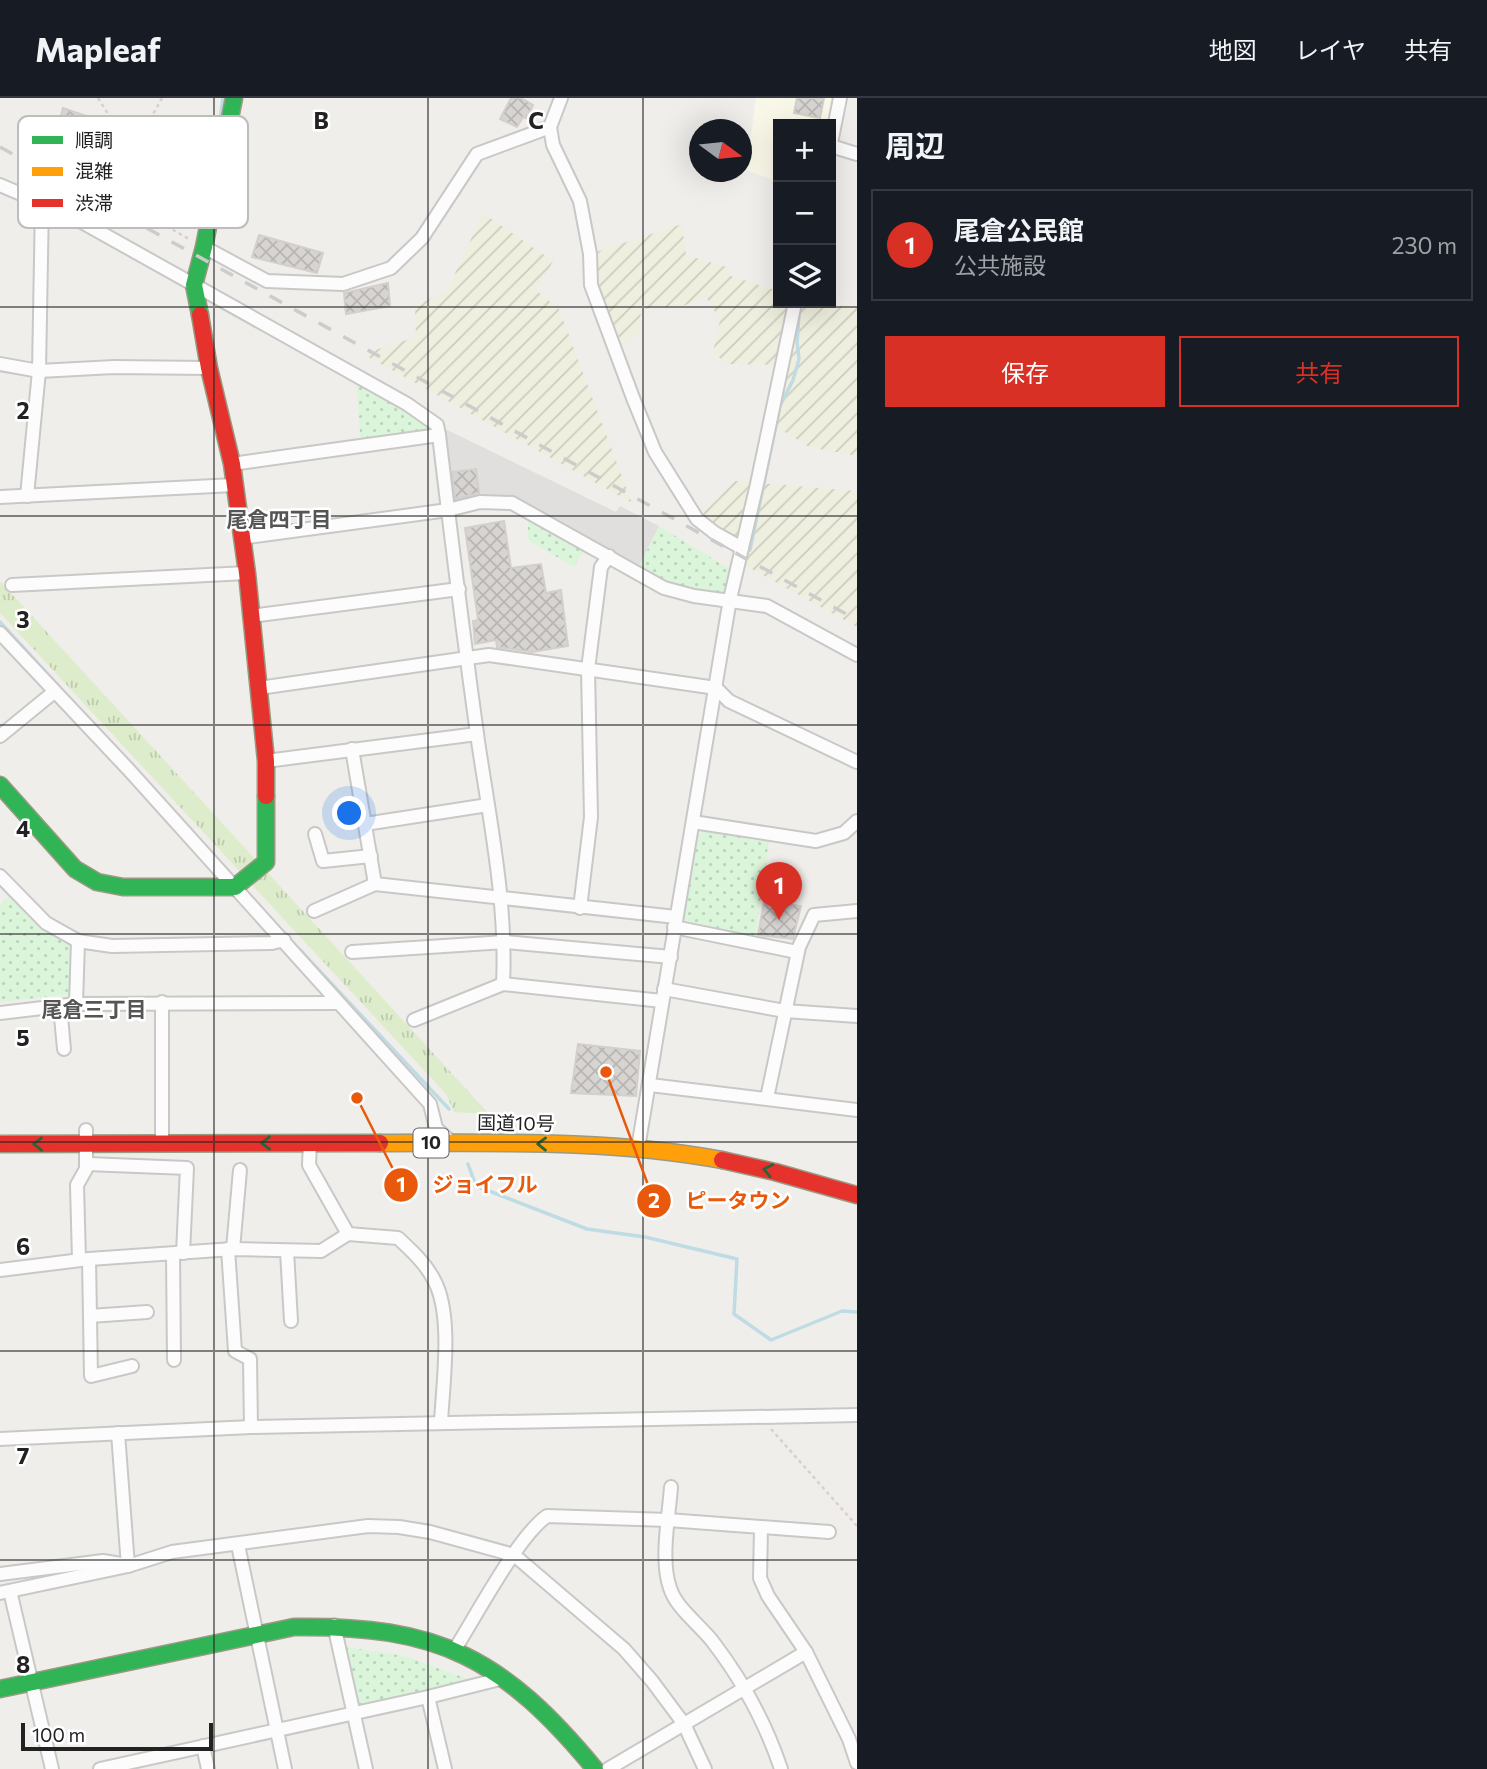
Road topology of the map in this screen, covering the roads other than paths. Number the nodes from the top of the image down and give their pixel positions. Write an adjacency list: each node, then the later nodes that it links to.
1 (234, 98): 4 (main road)
2 (561, 98): 6 (street)
3 (839, 98): 5 (street)
4 (230, 116)
5 (835, 119)
6 (550, 127): 14 (street); 27 (street)
7 (836, 147): 8 (street)
8 (857, 154)
9 (0, 185): 10 (street)
10 (18, 193)
11 (42, 228): 19 (street)
12 (92, 228): 15 (street)
13 (207, 228): 14 (main road)
14 (204, 247): 15 (main road)
15 (194, 285): 18 (main road); 20 (street)
16 (794, 308): 27 (street)
17 (0, 364): 19 (street)
18 (209, 368): 19 (street); 21 (main road)
19 (39, 371): 23 (street)
20 (439, 435): 21 (street); 25 (street)
21 (232, 464): 22 (main road)
22 (234, 485): 23 (street); 26 (main road)
23 (27, 496): 24 (street)
24 (0, 497)
25 (448, 510): 26 (street); 28 (street); 31 (street)
26 (241, 538): 29 (main road)
27 (742, 548): 32 (street)
28 (609, 556): 32 (street); 37 (street)
29 (247, 573): 30 (street); 33 (main road)
30 (12, 584)
31 (459, 589): 33 (street); 36 (street)
32 (730, 600): 35 (street); 39 (street)
33 (251, 617): 38 (main road)
34 (0, 632): 40 (street)
35 (857, 655)
36 (468, 659): 37 (street); 38 (street); 41 (street)
37 (588, 669): 39 (street); 57 (street)
38 (258, 688): 44 (main road)
39 (716, 688): 45 (street); 49 (street)
40 (54, 692): 42 (street); 55 (street)
41 (477, 734): 43 (street); 47 (street)
42 (0, 736)
43 (352, 749): 44 (street); 50 (street)
44 (266, 761): 55 (main road)
45 (857, 762)
46 (0, 785): 55 (main road)
47 (488, 805): 50 (street); 56 (street)
48 (857, 821): 49 (street)
49 (693, 822): 60 (street)
50 (365, 824): 52 (street)
51 (315, 834): 52 (street)
52 (370, 856): 54 (street)
53 (0, 876): 62 (street)
54 (375, 884): 56 (street); 58 (street)
55 (235, 887): 61 (street)
56 (501, 897): 57 (street); 63 (street)
57 (580, 908): 60 (street)
58 (314, 911)
59 (857, 911): 65 (street)
60 (675, 922): 65 (street); 66 (street)
61 (284, 940): 62 (street); 70 (street)
62 (78, 941): 71 (street)
63 (505, 942): 64 (street); 66 (street); 67 (street)
64 (352, 952)
65 (797, 952): 73 (street)
66 (671, 957): 68 (street)
67 (503, 985): 68 (street); 76 (street)
68 (663, 995): 73 (street); 78 (street)
69 (162, 1002): 70 (street); 71 (street); 84 (street)
70 (337, 1003): 81 (street)
71 (76, 1004): 72 (street)
72 (60, 1006): 74 (street); 77 (street)
73 (785, 1011): 75 (street); 79 (street)
74 (0, 1013)
75 (857, 1016)
76 (414, 1020)
77 (64, 1049)
78 (650, 1085): 79 (street); 86 (street)
79 (766, 1098): 80 (street)
80 (857, 1110)
81 (436, 1128): 84 (main road, 国道10号 / 10); 86 (main road, 国道10号 / 10); 87 (street)
82 (0, 1130): 83 (main road, 国道10号 / 10)
83 (86, 1137): 84 (main road, 国道10号 / 10); 88 (main road, 国道10号 / 10, one-way to 88); 89 (street)
84 (161, 1137): 85 (main road, 国道10号 / 10, one-way to 84)
85 (310, 1142): 87 (main road, 国道10号 / 10); 93 (street)
86 (639, 1142): 87 (main road, 国道10号 / 10, one-way to 87); 91 (main road, 国道10号 / 10); 92 (main road, 国道10号 / 10, one-way to 86)
87 (453, 1143)
88 (0, 1144)
89 (86, 1164): 96 (street); 97 (street)
90 (240, 1170): 94 (street)
91 (857, 1181)
92 (857, 1195)
93 (348, 1234): 95 (street); 105 (street)
94 (231, 1249): 95 (street); 96 (street); 106 (street)
95 (287, 1251): 101 (street)
96 (178, 1253): 97 (street); 102 (street)
97 (84, 1259): 98 (street); 100 (street)
98 (0, 1270)
99 (147, 1312): 100 (street)
100 (90, 1316): 103 (street)
101 (292, 1321)
102 (174, 1360)
103 (132, 1366)
104 (857, 1415): 105 (street)
105 (441, 1422): 106 (street)
106 (251, 1427): 107 (street)
107 (118, 1433): 108 (street); 115 (street)
108 (0, 1439)
109 (671, 1487): 110 (street)
110 (668, 1520): 111 (street); 114 (street); 124 (street)
111 (761, 1528): 112 (street); 121 (street)
112 (830, 1532)
113 (239, 1545): 114 (street); 115 (street); 119 (street)
114 (514, 1555): 120 (street); 128 (street)
115 (128, 1566): 116 (street); 117 (street)
116 (0, 1574)
117 (5, 1592): 123 (street)
118 (334, 1625): 119 (main road); 120 (main road); 127 (street)
119 (257, 1635): 123 (main road); 129 (street)
120 (455, 1650): 122 (main road)
121 (806, 1652): 124 (street); 131 (street)
122 (504, 1678): 126 (street); 139 (main road)
123 (32, 1682): 125 (main road); 133 (street)
124 (744, 1688): 128 (street); 142 (street)
125 (0, 1689)
126 (428, 1697): 127 (street); 138 (street)
127 (353, 1714): 129 (street); 137 (street)
128 (684, 1724): 140 (street); 141 (street)
129 (276, 1730): 130 (street); 136 (street)
130 (203, 1746): 132 (street); 135 (street)
131 (857, 1763)
132 (127, 1766): 134 (street)
133 (52, 1769)
134 (100, 1769)
135 (208, 1769)
136 (285, 1769)
137 (366, 1769)
138 (444, 1769)
139 (596, 1769)
140 (608, 1769)
141 (705, 1769)
142 (781, 1769)

